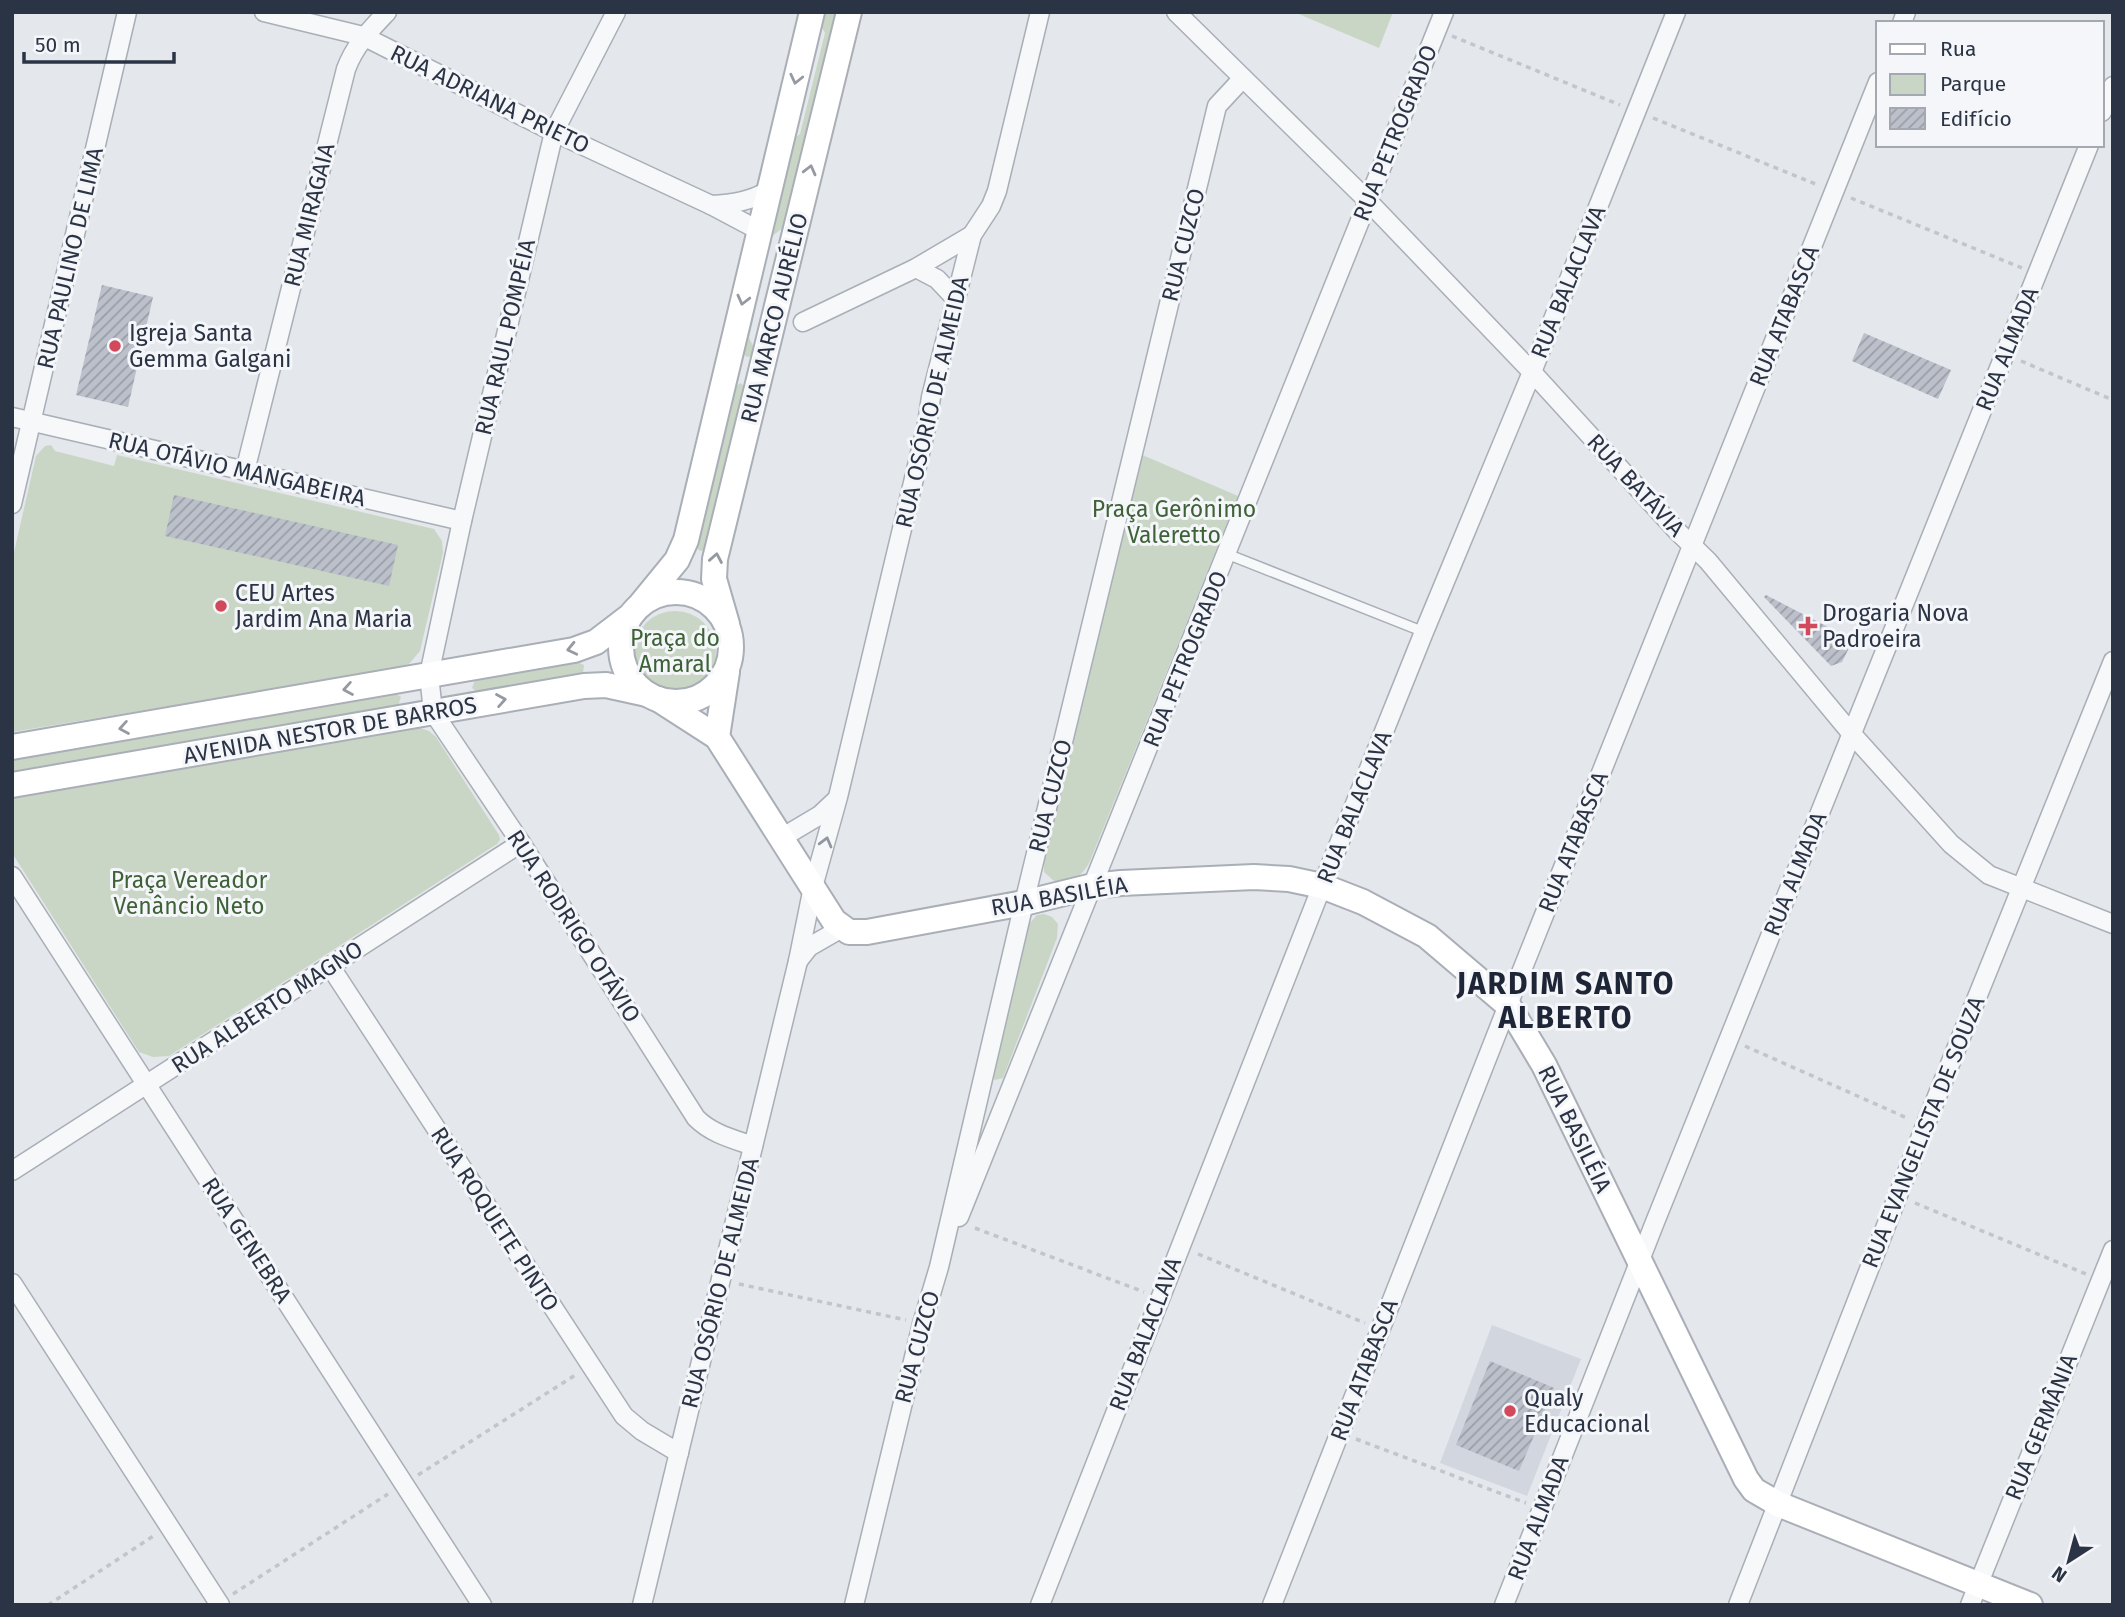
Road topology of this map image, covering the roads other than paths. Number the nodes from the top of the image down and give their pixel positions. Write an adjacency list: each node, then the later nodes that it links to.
1 (128, 12): 30 (street, RUA PAULINO DE LIMA)
2 (264, 12): 11 (street, RUA ADRIANA PRIETO)
3 (387, 12): 11 (street, RUA MIRAGAIA)
4 (616, 12): 16 (street, RUA RAUL POMPÉIA)
5 (812, 12): 18 (street, RUA MARCO AURÉLIO, one-way to 18)
6 (849, 12): 27 (street, RUA MARCO AURÉLIO, one-way to 6)
7 (1040, 12): 22 (street, RUA OSÓRIO DE ALMEIDA)
8 (1176, 12): 12 (street, RUA BATÁVIA)
9 (1444, 12): 19 (street, RUA PETROGRADO)
10 (1676, 12): 28 (street, RUA BALACLAVA)
11 (363, 36): 16 (street, RUA ADRIANA PRIETO); 31 (street, RUA MIRAGAIA)
12 (1243, 78): 19 (street, RUA BATÁVIA); 56 (street, RUA CUZCO)
13 (2113, 86): 15 (street)
14 (1876, 87): 34 (street, RUA ATABASCA)
15 (2104, 107)
16 (554, 132): 20 (street, RUA ADRIANA PRIETO); 33 (street, RUA RAUL POMPÉIA)
17 (2088, 147): 44 (street, RUA ALMADA)
18 (770, 190): 20 (street); 21 (street, RUA MARCO AURÉLIO)
19 (1368, 201): 28 (street, RUA BATÁVIA); 35 (street, RUA PETROGRADO)
20 (710, 205): 21 (street, RUA ADRIANA PRIETO)
21 (760, 231): 26 (street, RUA MARCO AURÉLIO, one-way to 26)
22 (972, 235): 23 (street); 24 (street, RUA OSÓRIO DE ALMEIDA)
23 (916, 268): 24 (street); 25 (street)
24 (956, 298): 48 (street, RUA OSÓRIO DE ALMEIDA)
25 (803, 322)
26 (729, 359): 27 (street); 36 (street, RUA MARCO AURÉLIO)
27 (761, 366): 37 (street, RUA MARCO AURÉLIO, one-way to 27)
28 (1532, 372): 34 (street, RUA BATÁVIA); 38 (street, RUA BALACLAVA)
29 (12, 417): 30 (street, RUA OTÁVIO MANGABEIRA)
30 (32, 421): 31 (street, RUA OTÁVIO MANGABEIRA); 32 (street, RUA PAULINO DE LIMA)
31 (245, 471): 33 (street, RUA OTÁVIO MANGABEIRA)
32 (12, 504)
33 (462, 521): 41 (street, RUA RAUL POMPÉIA)
34 (1692, 546): 44 (street, RUA BATÁVIA); 61 (street, RUA ATABASCA)
35 (1227, 554): 38 (lane); 52 (street, RUA PETROGRADO)
36 (635, 610): 37 (street); 41 (street, AVENIDA NESTOR DE BARROS, one-way to 41); 42 (street)
37 (727, 624): 40 (street)
38 (1424, 632): 53 (street, RUA BALACLAVA)
39 (2113, 661): 55 (street, RUA EVANGELISTA DE SOUZA)
40 (727, 668): 42 (street); 45 (street)
41 (429, 675): 43 (street, RUA RODRIGO OTÁVIO); 46 (street, AVENIDA NESTOR DE BARROS, one-way to 46)
42 (653, 697): 43 (street, AVENIDA NESTOR DE BARROS, one-way to 42); 45 (street)
43 (433, 712): 47 (street, AVENIDA NESTOR DE BARROS); 50 (street, RUA RODRIGO OTÁVIO)
44 (1851, 733): 55 (street, RUA BATÁVIA); 66 (street, RUA ALMADA)
45 (717, 737): 49 (street)
46 (12, 747)
47 (12, 785)
48 (838, 797): 49 (street); 54 (street, RUA OSÓRIO DE ALMEIDA, one-way to 48)
49 (783, 837): 54 (street)
50 (521, 843): 60 (street, RUA ALBERTO MAGNO); 63 (street, RUA RODRIGO OTÁVIO)
51 (12, 876): 62 (street, RUA GENEBRA)
52 (1093, 886): 53 (street, RUA BASILÉIA); 56 (street, RUA BASILÉIA); 67 (street, RUA PETROGRADO)
53 (1322, 886): 61 (street, RUA BASILÉIA); 76 (street, RUA BALACLAVA)
54 (813, 887): 58 (street); 59 (street, RUA OSÓRIO DE ALMEIDA)
55 (2020, 887): 57 (street, RUA BATÁVIA); 70 (street, RUA EVANGELISTA DE SOUZA)
56 (1024, 903): 58 (street, RUA BASILÉIA); 67 (street, RUA CUZCO)
57 (2113, 924)
58 (842, 928): 59 (street)
59 (798, 961): 63 (street, RUA OSÓRIO DE ALMEIDA)
60 (330, 966): 62 (street, RUA ALBERTO MAGNO); 69 (street, RUA ROQUETE PINTO)
61 (1508, 1005): 66 (street, RUA BASILÉIA); 77 (street, RUA ATABASCA)
62 (146, 1084): 64 (street, RUA ALBERTO MAGNO); 73 (street, RUA GENEBRA)
63 (753, 1146): 69 (street, RUA OSÓRIO DE ALMEIDA)
64 (12, 1171)
65 (2113, 1250): 71 (street, RUA GERMÂNIA)
66 (1639, 1260): 70 (street, RUA BASILÉIA); 78 (street, RUA ALMADA)
67 (939, 1267): 75 (street, RUA CUZCO)
68 (12, 1283): 72 (street)
69 (679, 1452): 74 (street, RUA OSÓRIO DE ALMEIDA)
70 (1778, 1504): 71 (street, RUA BASILÉIA); 79 (street, RUA EVANGELISTA DE SOUZA)
71 (1974, 1595): 80 (street, RUA BASILÉIA)
72 (220, 1605)
73 (482, 1605)
74 (642, 1605)
75 (854, 1605)
76 (1040, 1605)
77 (1272, 1605)
78 (1504, 1605)
79 (1738, 1605)
80 (2030, 1605)

